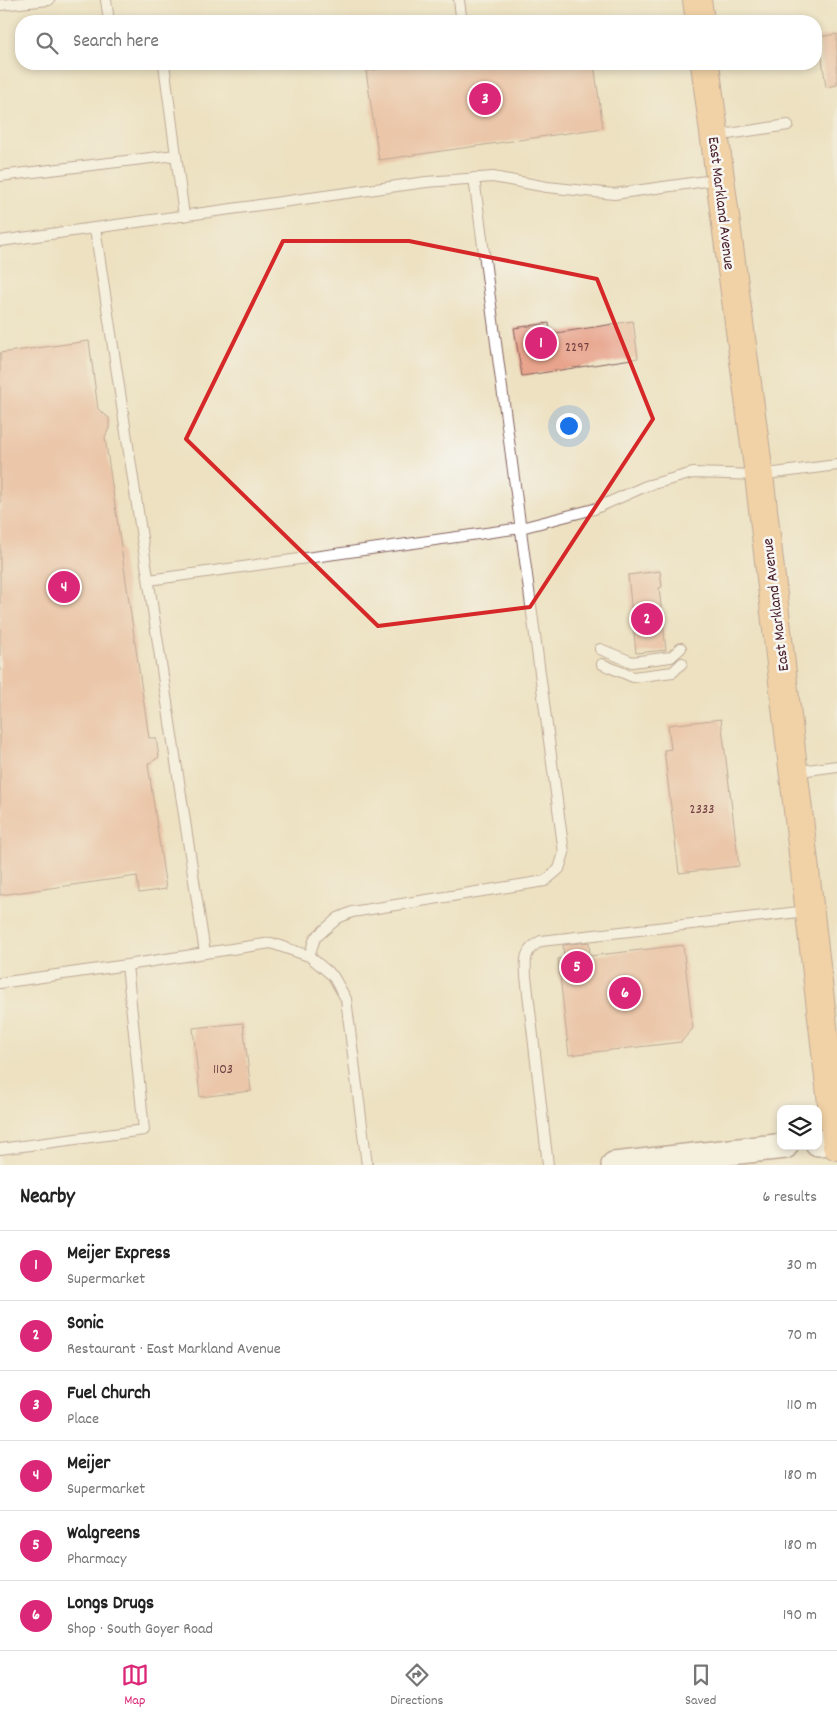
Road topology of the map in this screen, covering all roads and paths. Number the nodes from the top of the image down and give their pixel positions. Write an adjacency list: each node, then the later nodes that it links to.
1 (49, 0): 5 (lane)
2 (106, 0): 6 (lane)
3 (459, 0): 7 (lane)
4 (697, 0): 8 (main road)
5 (0, 6)
6 (108, 15)
7 (461, 15)
8 (699, 15)
9 (165, 70): 13 (lane)
10 (706, 70): 12 (main road, East Markland Avenue)
11 (788, 125): 12 (lane)
12 (714, 136): 16 (main road, East Markland Avenue)
13 (176, 155): 14 (lane); 17 (lane)
14 (0, 176)
15 (474, 178): 16 (lane); 17 (lane); 22 (lane)
16 (720, 179): 21 (main road, East Markland Avenue)
17 (184, 216): 18 (lane)
18 (95, 228): 19 (lane); 23 (lane)
19 (0, 242)
20 (837, 465): 21 (lane)
21 (759, 475): 22 (lane); 29 (main road, East Markland Avenue)
22 (521, 528): 23 (lane); 32 (lane)
23 (149, 580): 31 (lane)
24 (681, 648): 25 (lane)
25 (600, 649)
26 (682, 663): 27 (lane)
27 (602, 664)
28 (837, 766): 29 (lane)
29 (793, 772): 30 (main road, East Markland Avenue)
30 (809, 911): 35 (main road, East Markland Avenue); 40 (lane)
31 (205, 953): 32 (lane); 33 (lane)
32 (309, 956): 39 (lane)
33 (127, 965): 34 (lane); 37 (lane)
34 (0, 983)
35 (832, 1143)
36 (777, 1147): 38 (street)
37 (0, 1149)
38 (715, 1159): 41 (street)
39 (367, 1165)
40 (548, 1165)
41 (614, 1165)

